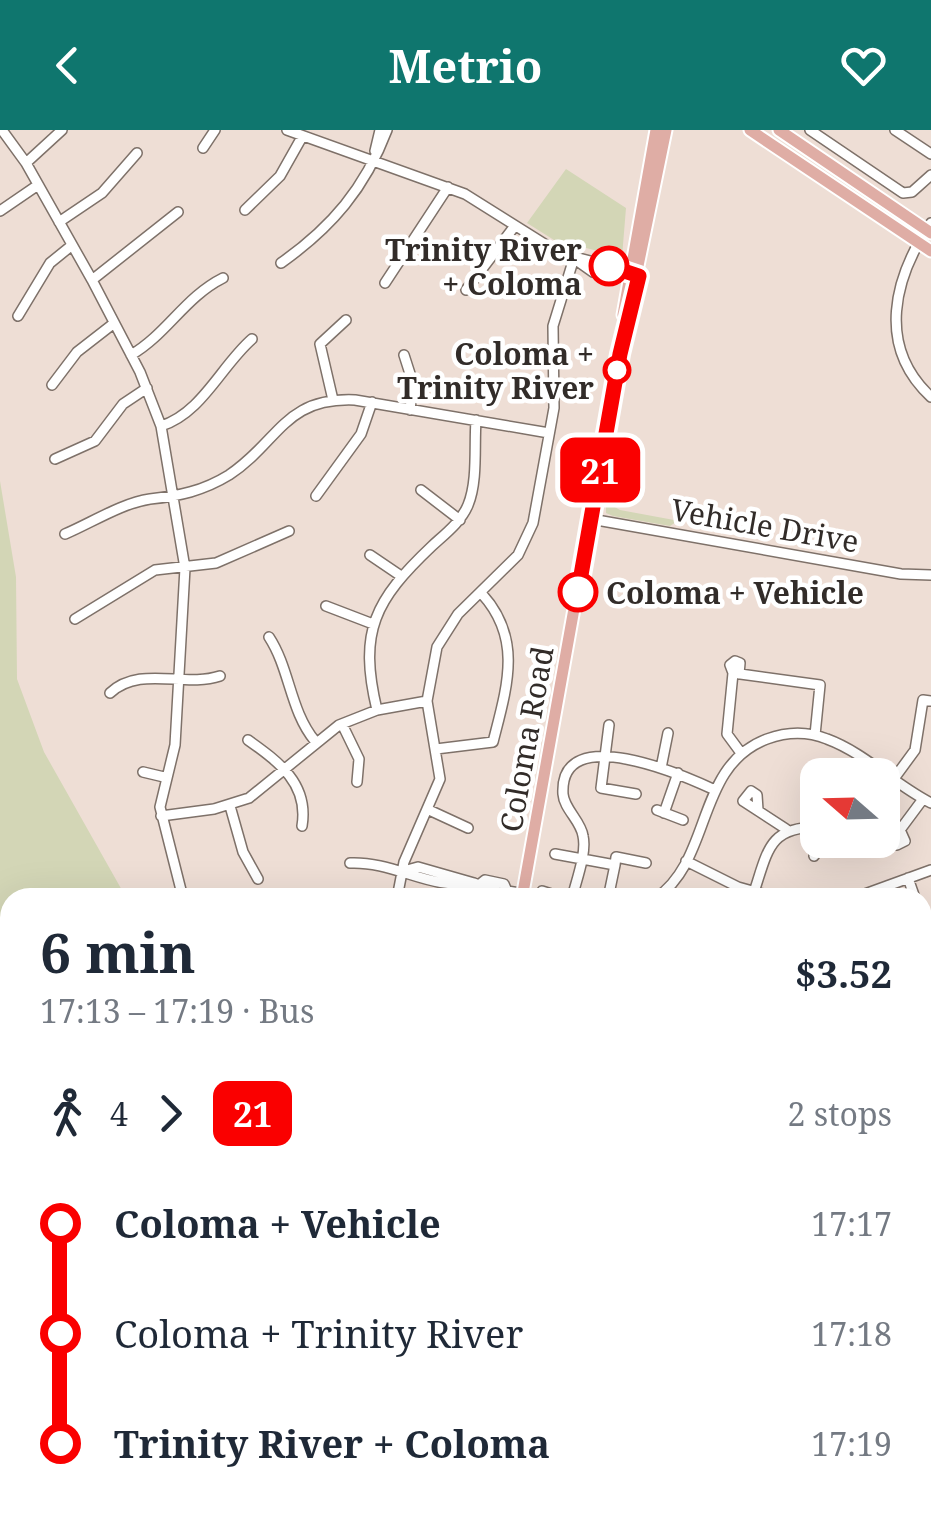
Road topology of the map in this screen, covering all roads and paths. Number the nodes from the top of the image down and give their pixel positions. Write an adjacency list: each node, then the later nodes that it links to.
1 (2, 130): 17 (street)
2 (62, 130): 17 (street)
3 (215, 130): 13 (street)
4 (287, 130): 12 (street)
5 (384, 130): 16 (street)
6 (656, 130): 32 (main road, Coloma Road)
7 (666, 130): 32 (main road, Coloma Road)
8 (750, 130): 27 (main road)
9 (778, 130): 26 (main road)
10 (810, 130): 18 (street)
11 (896, 130): 15 (street)
12 (302, 138): 16 (street); 21 (street)
13 (203, 148)
14 (137, 153): 24 (street)
15 (931, 154)
16 (373, 158): 20 (street); 31 (street)
17 (26, 163): 19 (street)
18 (931, 175)
19 (38, 185): 22 (street); 24 (street)
20 (448, 188): 25 (street); 35 (street)
21 (245, 210)
22 (0, 211)
23 (178, 212): 34 (street)
24 (59, 222): 28 (street)
25 (514, 227): 30 (street); 36 (street)
26 (929, 228): 27 (street)
27 (918, 242): 29 (main road); 47 (street)
28 (71, 246): 34 (street); 37 (street)
29 (931, 252)
30 (574, 258): 32 (street); 44 (street)
31 (281, 263)
32 (633, 276): 58 (main road, Coloma Road)
33 (223, 278): 41 (street)
34 (92, 280): 39 (street)
35 (385, 282)
36 (466, 290)
37 (18, 316)
38 (346, 320): 48 (street)
39 (113, 324): 41 (street); 45 (street)
40 (252, 339): 52 (street)
41 (131, 355): 46 (street)
42 (404, 355): 50 (street)
43 (485, 356): 44 (street)
44 (552, 362): 53 (street)
45 (52, 385)
46 (148, 388): 52 (street); 54 (street)
47 (931, 397)
48 (333, 400): 49 (street); 57 (street)
49 (372, 402): 50 (street); 56 (street)
50 (410, 410): 51 (street)
51 (476, 420): 53 (street); 59 (street)
52 (161, 426): 57 (street)
53 (550, 433): 66 (street)
54 (55, 459)
55 (422, 490): 59 (street)
56 (316, 496)
57 (175, 499): 61 (street); 63 (street)
58 (591, 519): 65 (street, Vehicle Drive); 123 (main road, Coloma Road)
59 (460, 520): 64 (street)
60 (289, 531): 63 (street)
61 (65, 534)
62 (370, 555): 64 (street)
63 (185, 568): 68 (street); 72 (street)
64 (401, 576): 69 (street)
65 (931, 576)
66 (482, 594): 74 (street); 83 (street)
67 (326, 606): 69 (street)
68 (75, 618)
69 (373, 624): 76 (street)
70 (268, 637): 82 (street)
71 (220, 676): 72 (street)
72 (177, 681): 73 (street); 92 (street)
73 (110, 693)
74 (426, 701): 76 (street); 83 (street)
75 (931, 701): 89 (street)
76 (377, 710): 77 (street)
77 (342, 724): 82 (street); 93 (street)
78 (609, 725): 85 (street)
79 (668, 733): 88 (street)
80 (815, 735): 84 (street); 84 (street); 86 (street)
81 (248, 740): 87 (street)
82 (315, 741): 87 (street)
83 (436, 749): 99 (street)
84 (741, 753): 95 (street)
85 (606, 756): 88 (street); 96 (street); 109 (street)
86 (859, 758)
87 (284, 768): 98 (street); 103 (street)
88 (661, 768): 91 (street)
89 (900, 770)
90 (143, 772): 92 (street)
91 (678, 773): 95 (street); 102 (street)
92 (164, 777): 101 (street)
93 (356, 782)
94 (900, 784): 97 (street)
95 (714, 790): 110 (street)
96 (636, 794)
97 (927, 801): 107 (street)
98 (230, 806): 101 (street); 117 (street)
99 (429, 810): 104 (street); 114 (street)
100 (758, 810): 106 (street)
101 (161, 816): 119 (street)
102 (683, 820)
103 (302, 826)
104 (468, 828)
105 (800, 828): 106 (street)
106 (786, 829): 128 (street)
107 (901, 832)
108 (555, 854): 109 (street)
109 (580, 858): 113 (street); 124 (street)
110 (686, 860): 126 (street); 127 (street)
111 (350, 863): 114 (street)
112 (646, 863): 113 (street)
113 (614, 864): 125 (street)
114 (404, 870): 118 (street); 120 (street)
115 (931, 870): 116 (street)
116 (908, 878): 129 (street); 130 (street)
117 (258, 879)
118 (477, 884): 121 (street); 122 (street)
119 (179, 888)
120 (400, 888)
121 (475, 888)
122 (481, 888)
123 (523, 888)
124 (574, 888)
125 (610, 888)
126 (667, 888)
127 (738, 888)
128 (750, 888)
129 (881, 888)
130 (911, 888)

